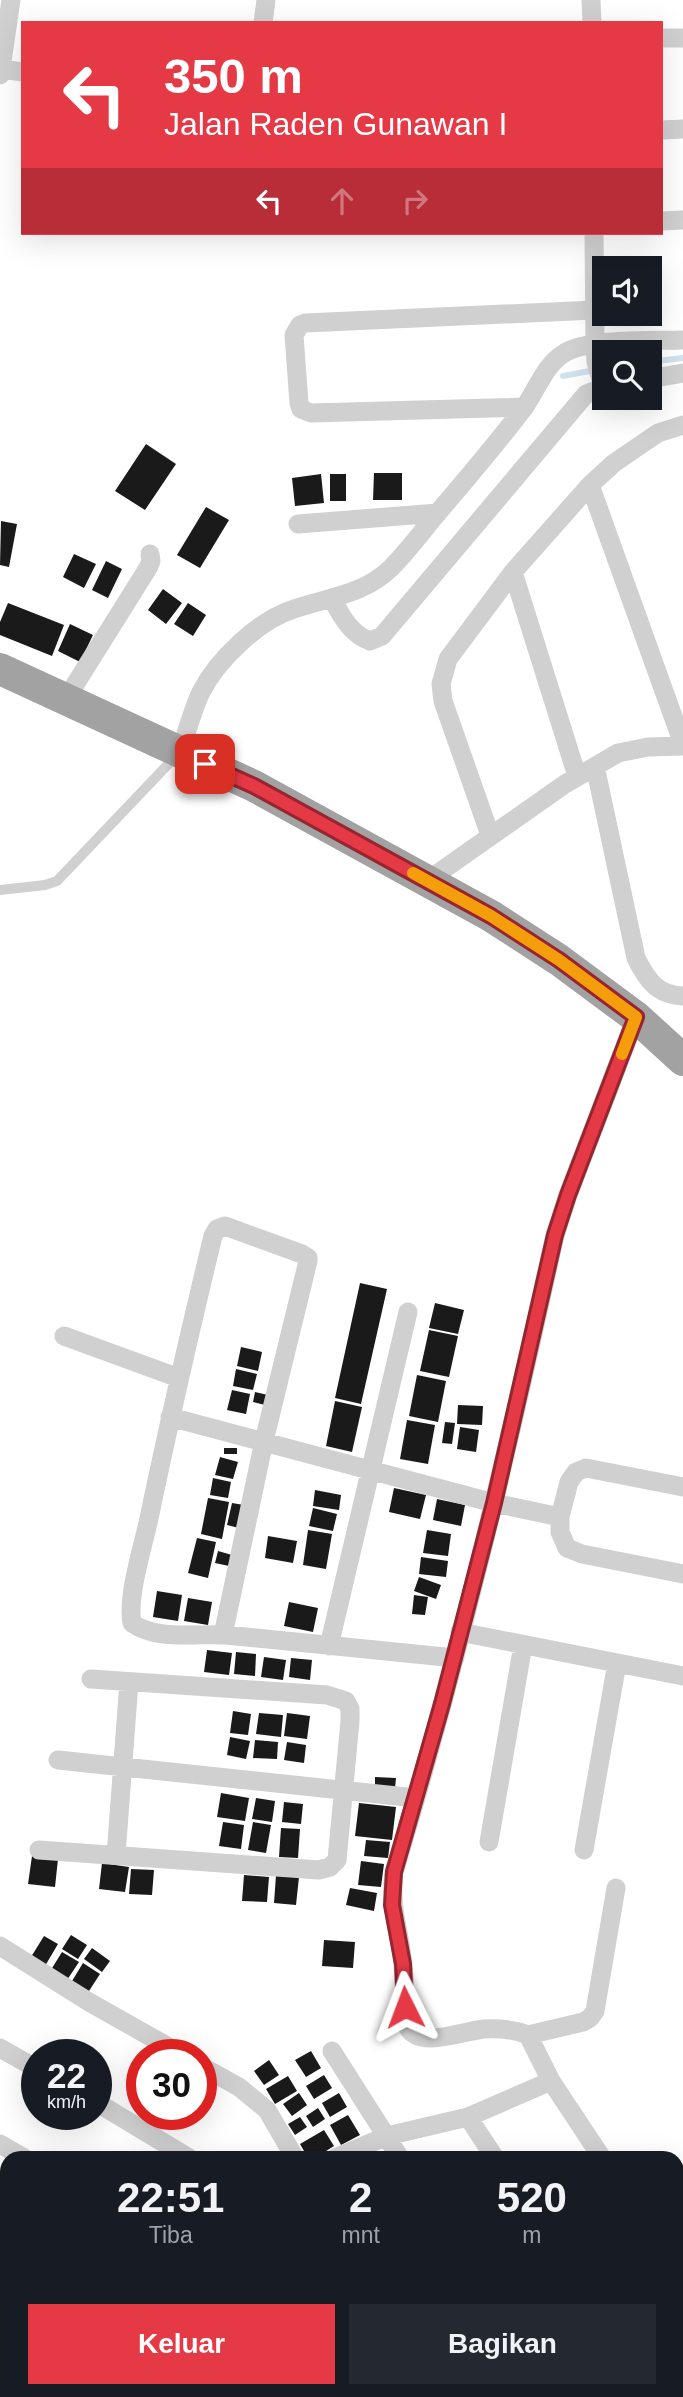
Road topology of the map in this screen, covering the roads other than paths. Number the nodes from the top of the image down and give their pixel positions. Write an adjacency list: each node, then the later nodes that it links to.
1 (11, 0): 8 (street)
2 (266, 0): 4 (street)
3 (592, 0): 5 (street)
4 (263, 21)
5 (592, 21)
6 (663, 38): 7 (street)
7 (683, 38)
8 (1, 69): 9 (street); 10 (street)
9 (21, 72)
10 (0, 75)
11 (683, 129): 12 (street)
12 (663, 130)
13 (683, 220): 14 (street)
14 (663, 221)
15 (594, 235): 16 (street)
16 (594, 256)
17 (592, 310): 24 (street)
18 (683, 340): 19 (street)
19 (662, 348)
20 (592, 363): 24 (street)
21 (683, 373): 22 (street)
22 (662, 377)
23 (592, 384): 31 (street)
24 (524, 407): 27 (street)
25 (683, 425): 26 (street)
26 (590, 485): 30 (street); 34 (street)
27 (438, 513): 28 (street); 31 (street)
28 (298, 524)
29 (150, 554): 33 (street)
30 (513, 572): 37 (street); 38 (street)
31 (336, 606): 35 (street)
32 (0, 668): 33 (highway)
33 (66, 699): 35 (highway)
34 (683, 745): 36 (street)
35 (180, 752): 39 (highway); 40 (lane)
36 (595, 765): 37 (street); 41 (street)
37 (577, 776): 38 (street)
38 (491, 835): 39 (street)
39 (427, 881): 42 (highway)
40 (0, 890)
41 (683, 996)
42 (636, 1017): 43 (highway); 51 (street)
43 (683, 1060)
44 (408, 1311): 49 (street)
45 (64, 1336): 46 (street)
46 (179, 1378): 47 (street); 48 (street)
47 (170, 1417): 48 (street); 55 (street)
48 (264, 1441): 49 (street); 55 (street)
49 (370, 1468): 51 (street); 57 (street)
50 (683, 1487): 52 (street)
51 (494, 1503): 52 (street); 54 (street)
52 (560, 1517): 53 (street)
53 (683, 1574)
54 (460, 1632): 56 (street); 58 (street)
55 (223, 1635): 57 (street)
56 (523, 1645): 59 (street); 67 (street)
57 (329, 1646): 58 (street)
58 (454, 1658): 66 (street)
59 (617, 1663): 60 (street); 69 (street)
60 (683, 1676)
61 (91, 1679): 62 (street)
62 (129, 1682): 64 (street); 65 (street)
63 (58, 1760): 64 (street)
64 (123, 1767): 65 (street); 70 (street)
65 (345, 1791): 66 (street); 70 (street)
66 (416, 1798): 73 (street)
67 (489, 1842)
68 (39, 1850): 70 (street)
69 (584, 1850)
70 (116, 1855)
71 (616, 1888): 73 (street)
72 (0, 1946): 74 (street)
73 (527, 2035): 79 (street)
74 (154, 2039)
75 (0, 2048): 77 (street)
76 (332, 2051): 82 (street)
77 (21, 2060)
78 (217, 2075): 84 (street)
79 (551, 2081): 81 (street); 88 (street)
80 (112, 2112): 83 (street)
81 (468, 2117): 82 (street); 87 (street)
82 (387, 2136): 85 (street); 86 (street)
83 (177, 2151)
84 (291, 2151)
85 (352, 2151)
86 (396, 2151)
87 (490, 2151)
88 (597, 2151)

